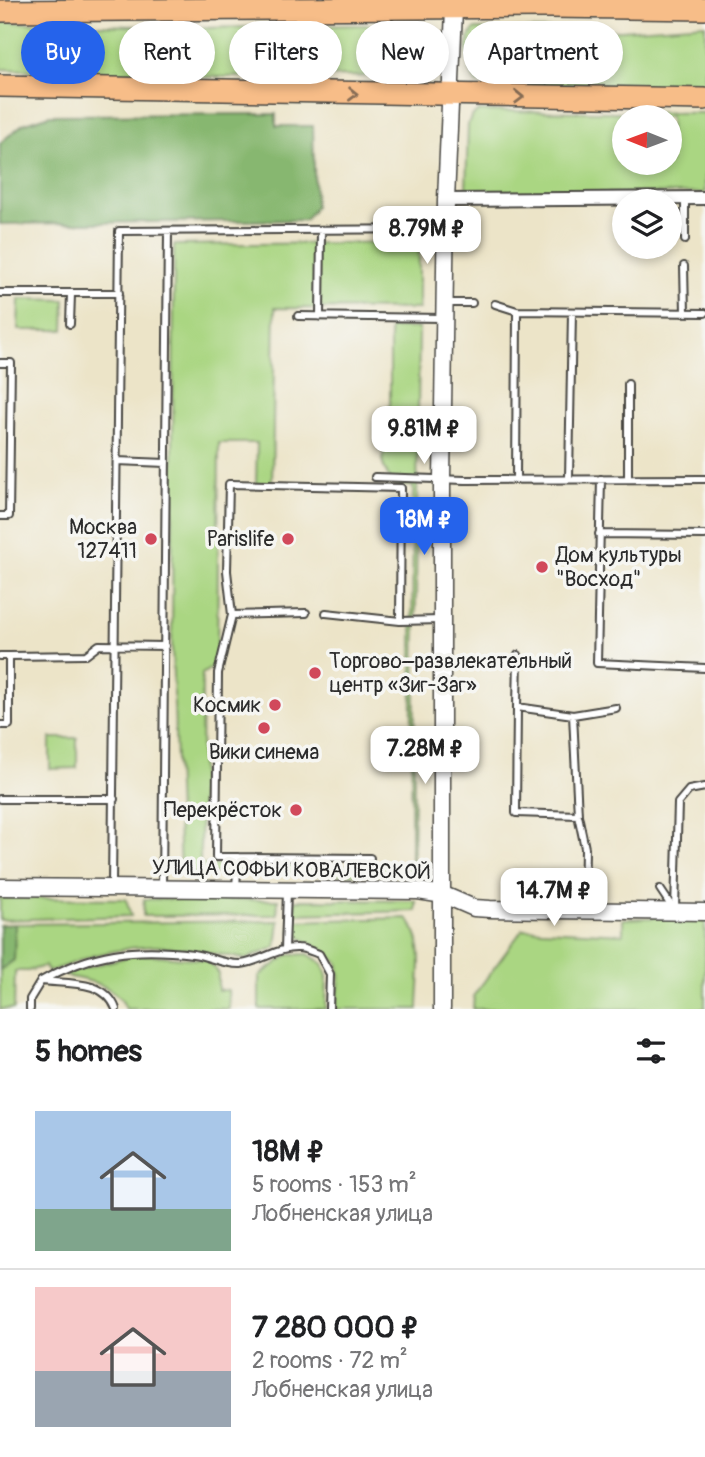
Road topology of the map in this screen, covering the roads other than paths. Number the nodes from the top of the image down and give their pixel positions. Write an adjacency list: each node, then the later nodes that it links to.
1 (177, 5): 2 (main road); 4 (main road)
2 (453, 5): 3 (main road); 6 (street)
3 (705, 9)
4 (0, 11)
5 (0, 86): 6 (main road, one-way to 6)
6 (451, 96): 7 (main road, one-way to 7); 10 (street)
7 (705, 99)
8 (685, 198): 9 (street); 10 (street); 14 (lane)
9 (705, 198)
10 (446, 200): 11 (street)
11 (446, 229): 12 (lane); 21 (street)
12 (321, 230): 13 (lane); 27 (lane)
13 (168, 231): 18 (lane); 32 (lane)
14 (685, 240)
15 (684, 266): 24 (lane)
16 (0, 293): 17 (lane)
17 (71, 293): 18 (lane); 28 (lane)
18 (120, 293): 31 (lane)
19 (472, 303): 21 (lane)
20 (495, 304): 22 (lane)
21 (445, 311): 27 (lane); 36 (street)
22 (517, 311): 23 (lane); 39 (lane)
23 (572, 312): 24 (lane); 34 (lane)
24 (685, 313): 25 (lane)
25 (705, 313)
26 (298, 316): 27 (lane)
27 (320, 317)
28 (70, 324)
29 (0, 363): 40 (lane)
30 (628, 384): 35 (lane)
31 (117, 461): 32 (lane); 48 (lane)
32 (166, 463): 49 (lane)
33 (375, 477): 36 (lane)
34 (569, 478): 37 (lane); 39 (lane)
35 (628, 478): 37 (lane); 38 (lane)
36 (442, 479): 39 (lane); 46 (street)
37 (601, 479): 41 (lane)
38 (705, 479)
39 (516, 480)
40 (0, 516)
41 (599, 534): 42 (lane); 53 (lane)
42 (705, 535)
43 (306, 613): 45 (lane)
44 (326, 614): 47 (lane)
45 (232, 615): 47 (lane); 62 (lane)
46 (442, 620): 47 (lane); 70 (street)
47 (400, 621)
48 (116, 644): 49 (lane); 52 (lane); 60 (lane)
49 (164, 646): 66 (lane)
50 (518, 655): 54 (lane)
51 (0, 656): 52 (lane)
52 (9, 656): 57 (lane)
53 (705, 668)
54 (517, 707): 56 (lane); 61 (lane)
55 (616, 708): 56 (lane)
56 (573, 715): 61 (lane)
57 (0, 725)
58 (705, 788): 72 (lane)
59 (0, 799): 60 (lane)
60 (114, 799): 65 (lane)
61 (578, 815): 71 (lane)
62 (238, 857): 63 (lane); 68 (lane)
63 (370, 858)
64 (0, 887): 65 (street, УЛИЦА СОФЬИ КОВАЛЕВСКОЙ)
65 (112, 888): 66 (street, УЛИЦА СОФЬИ КОВАЛЕВСКОЙ)
66 (162, 889): 68 (street, УЛИЦА СОФЬИ КОВАЛЕВСКОЙ)
67 (660, 889): 72 (lane)
68 (236, 890): 69 (street, УЛИЦА СОФЬИ КОВАЛЕВСКОЙ)
69 (287, 890): 70 (street, УЛИЦА СОФЬИ КОВАЛЕВСКОЙ); 74 (lane)
70 (444, 895): 71 (street, УЛИЦА СОФЬИ КОВАЛЕВСКОЙ); 79 (street)
71 (584, 909): 72 (street, УЛИЦА СОФЬИ КОВАЛЕВСКОЙ)
72 (675, 911): 73 (street, УЛИЦА СОФЬИ КОВАЛЕВСКОЙ)
73 (705, 912)
74 (285, 949): 75 (lane); 78 (lane)
75 (41, 981): 76 (lane); 77 (lane)
76 (30, 1009)
77 (116, 1009)
78 (329, 1009)
79 (442, 1009)

